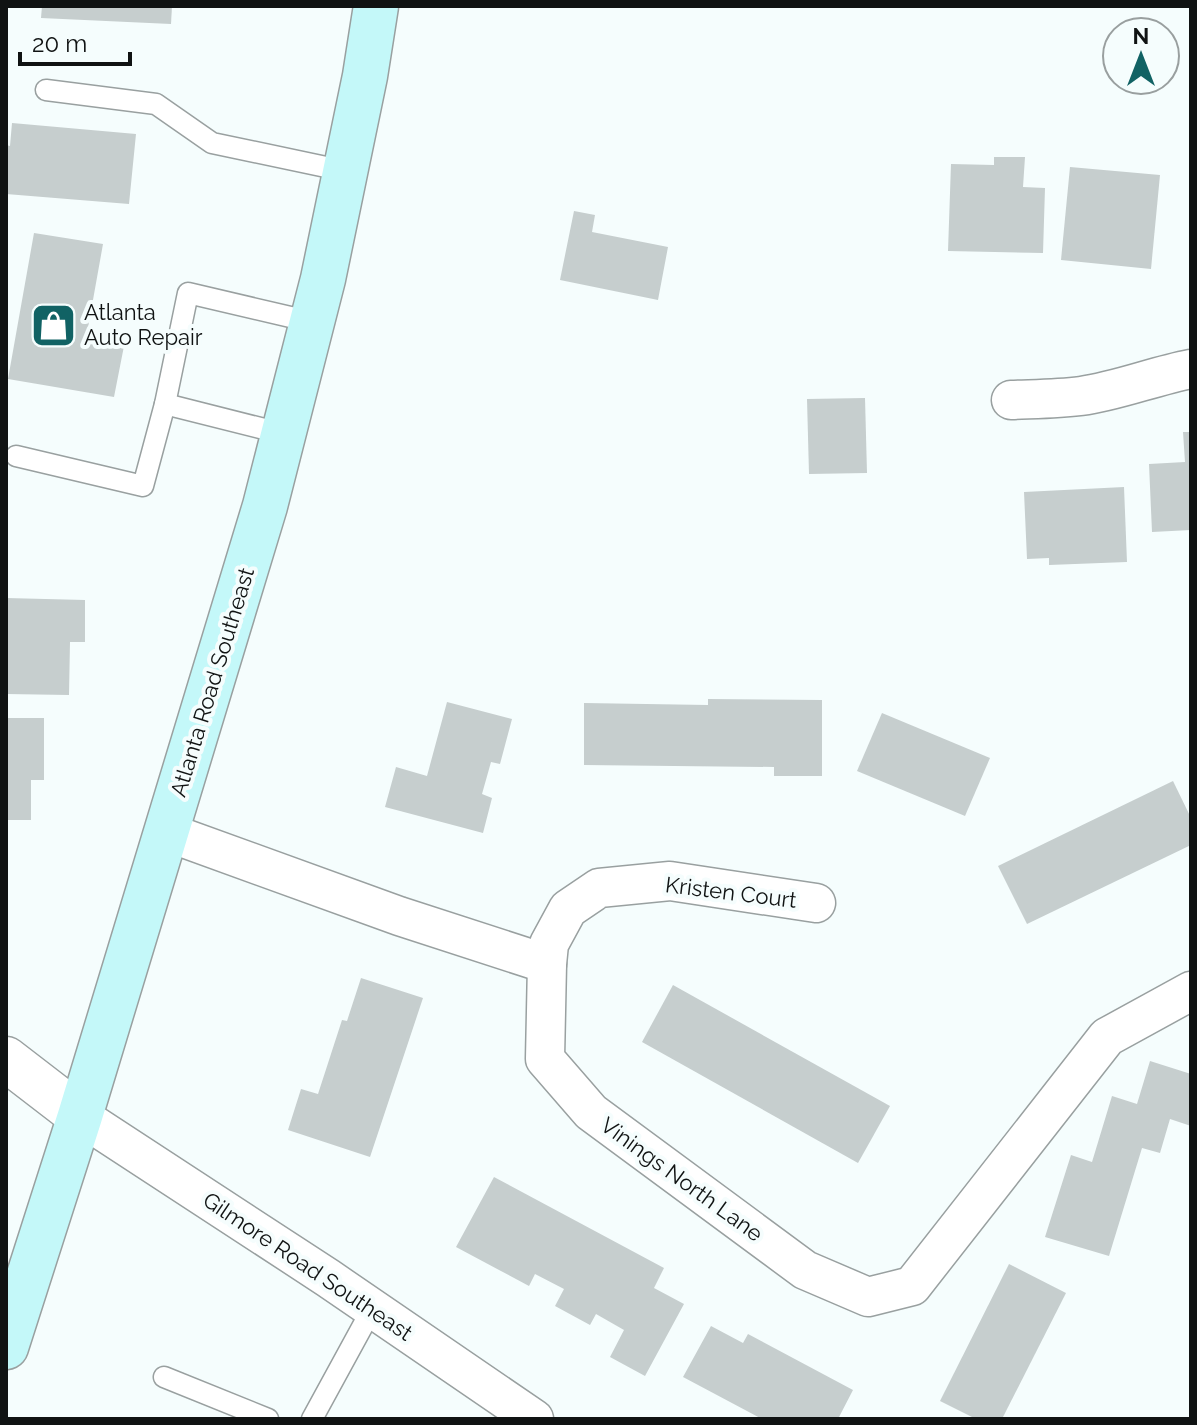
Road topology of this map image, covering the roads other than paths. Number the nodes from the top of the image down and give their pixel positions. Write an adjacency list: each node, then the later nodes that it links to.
1 (376, 6): 3 (main road, Atlanta Road Southeast)
2 (46, 90): 3 (lane)
3 (345, 171): 4 (main road, Atlanta Road Southeast)
4 (312, 322): 7 (lane); 8 (main road, Atlanta Road Southeast)
5 (1191, 369): 6 (street)
6 (1011, 400)
7 (165, 404): 8 (lane); 9 (lane)
8 (284, 434): 10 (main road, Atlanta Road Southeast)
9 (16, 456)
10 (167, 832): 12 (street); 15 (main road, Atlanta Road Southeast)
11 (816, 903): 12 (street, Kristen Court)
12 (547, 964): 13 (street, Vinings North Lane)
13 (1191, 991)
14 (6, 1059): 15 (street)
15 (80, 1116): 16 (street, Gilmore Road Southeast); 17 (main road, Atlanta Road Southeast)
16 (372, 1309): 20 (lane); 21 (street, Gilmore Road Southeast)
17 (6, 1347)
18 (164, 1377): 19 (lane)
19 (268, 1419)
20 (312, 1419)
21 (534, 1419)

